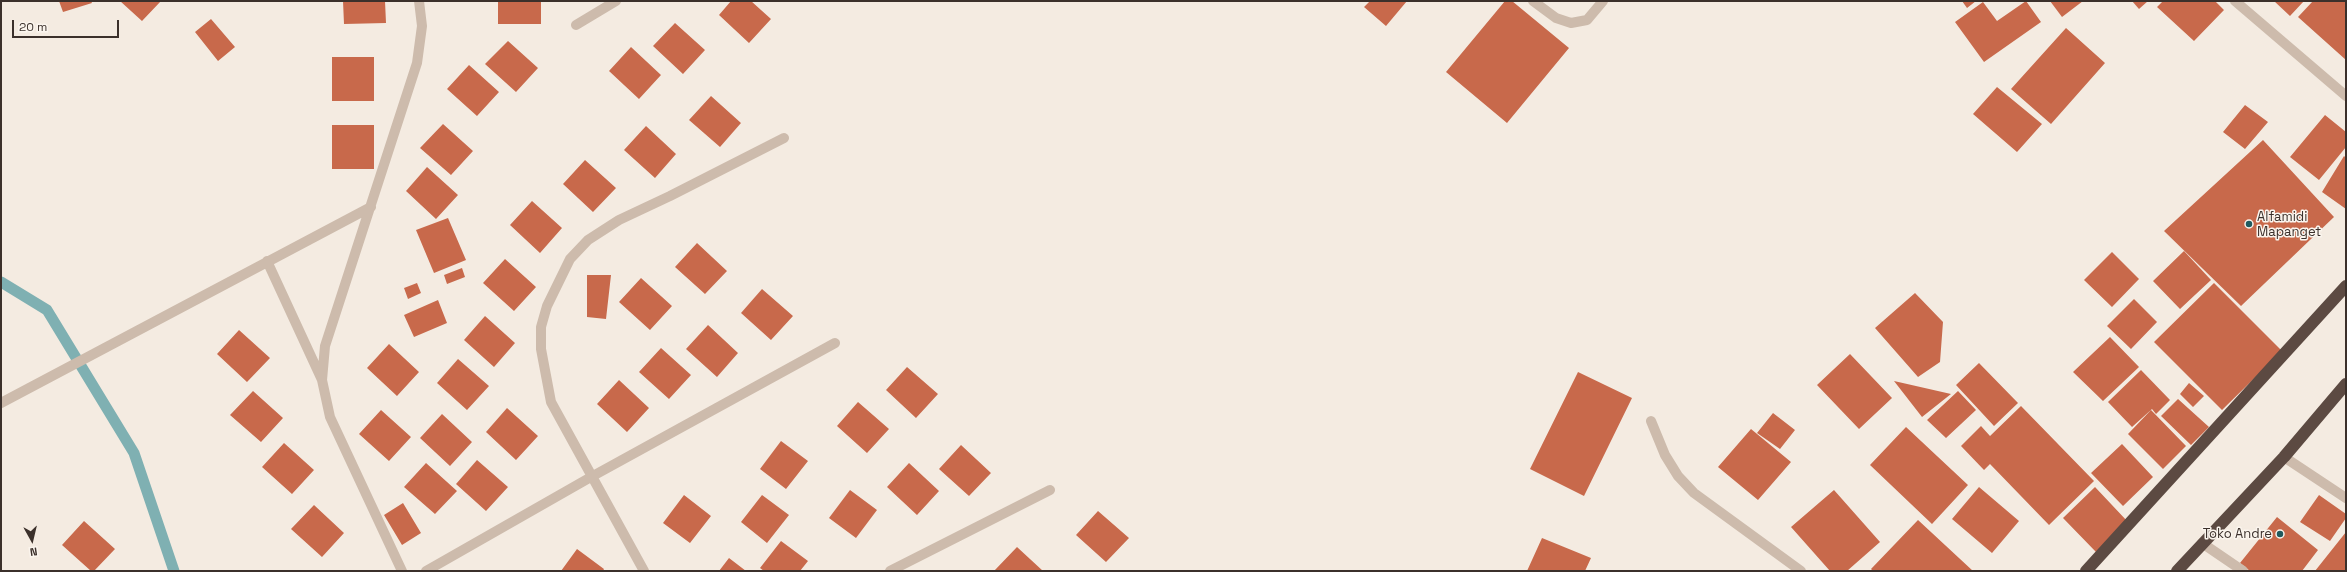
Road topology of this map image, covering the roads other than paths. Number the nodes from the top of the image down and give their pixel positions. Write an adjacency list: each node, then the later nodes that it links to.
1 (419, 1): 9 (street)
2 (616, 1): 6 (street)
3 (1533, 1): 4 (street)
4 (1603, 1)
5 (2235, 1): 7 (street)
6 (576, 25)
7 (2346, 96)
8 (784, 138): 18 (street)
9 (371, 207): 10 (street); 13 (street)
10 (268, 261): 13 (street); 15 (street)
11 (2346, 286): 27 (highway)
12 (835, 343): 18 (street)
13 (322, 380): 22 (street)
14 (2346, 384): 17 (highway)
15 (1, 403)
16 (1651, 422): 26 (street)
17 (2284, 457): 20 (street); 21 (highway)
18 (590, 476): 23 (street); 24 (street)
19 (1050, 490): 25 (street)
20 (2346, 498)
21 (2202, 543): 28 (highway); 29 (street)
22 (402, 571)
23 (426, 571)
24 (644, 571)
25 (890, 571)
26 (1801, 571)
27 (2086, 571)
28 (2177, 571)
29 (2244, 571)

